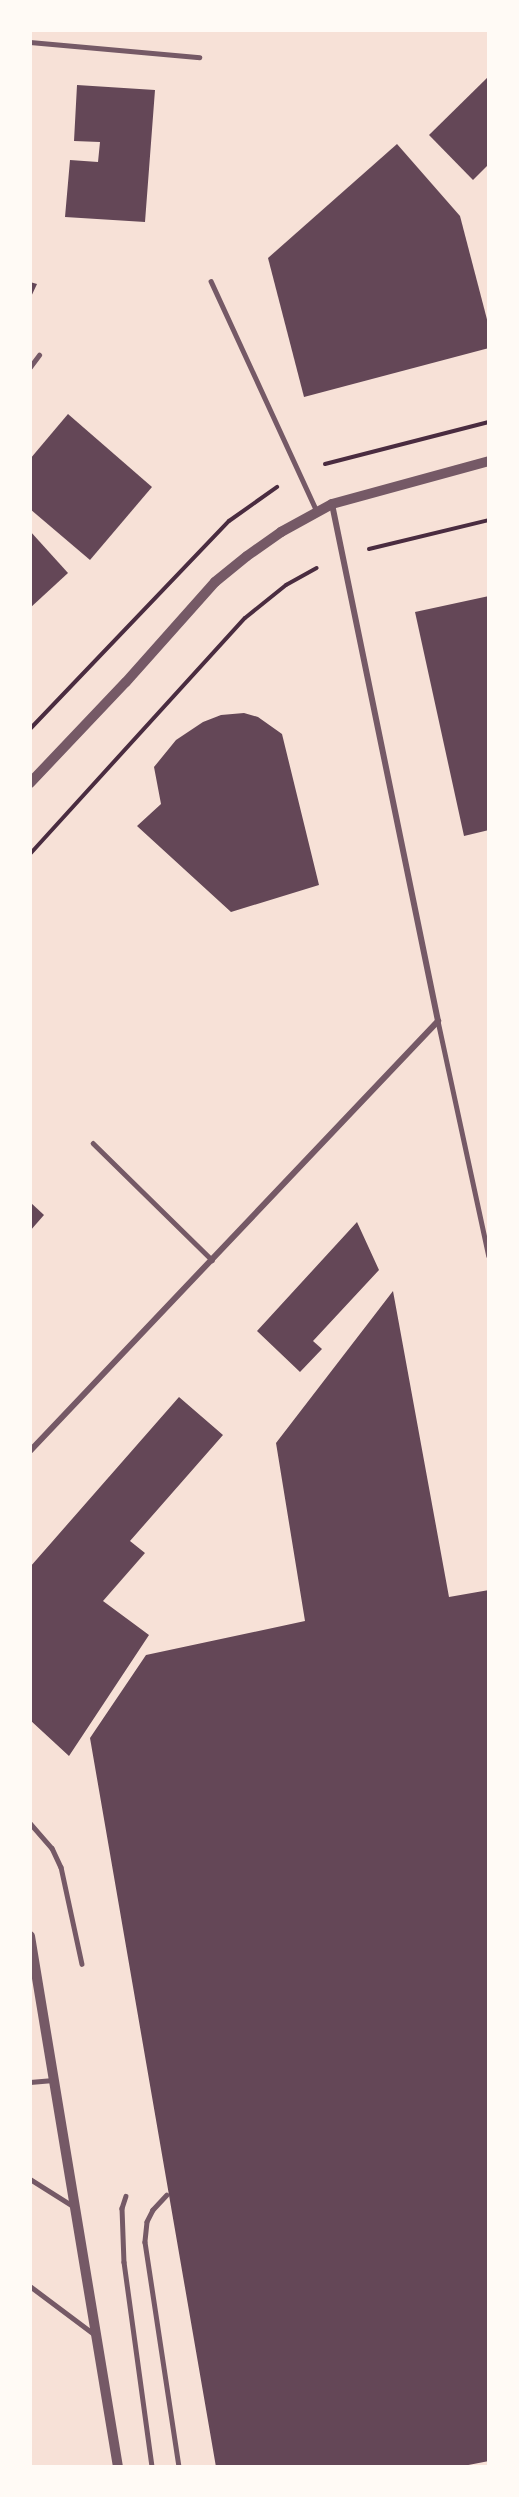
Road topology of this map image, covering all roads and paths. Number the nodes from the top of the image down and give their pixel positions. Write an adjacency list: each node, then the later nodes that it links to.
1 (30, 42): 2 (lane)
2 (199, 57)
3 (211, 281): 8 (lane)
4 (39, 355): 5 (lane)
5 (30, 367)
6 (489, 460): 7 (street)
7 (332, 504): 8 (street); 10 (street)
8 (317, 511): 11 (street)
9 (489, 520): 10 (path)
10 (344, 555): 12 (path); 13 (street)
11 (30, 783)
12 (30, 854)
13 (438, 1020): 15 (lane); 16 (street)
14 (93, 1143): 16 (lane)
15 (489, 1256)
16 (212, 1260): 17 (street)
17 (30, 1451)
18 (30, 1823): 20 (lane)
19 (30, 1936): 21 (street)
20 (82, 1964)
21 (53, 2080): 22 (lane); 26 (street)
22 (30, 2082)
23 (30, 2179): 26 (lane)
24 (167, 2195): 31 (lane)
25 (126, 2196): 30 (lane)
26 (73, 2206): 28 (street)
27 (30, 2286): 28 (lane)
28 (94, 2334): 29 (street)
29 (118, 2467)
30 (152, 2467)
31 (179, 2467)

